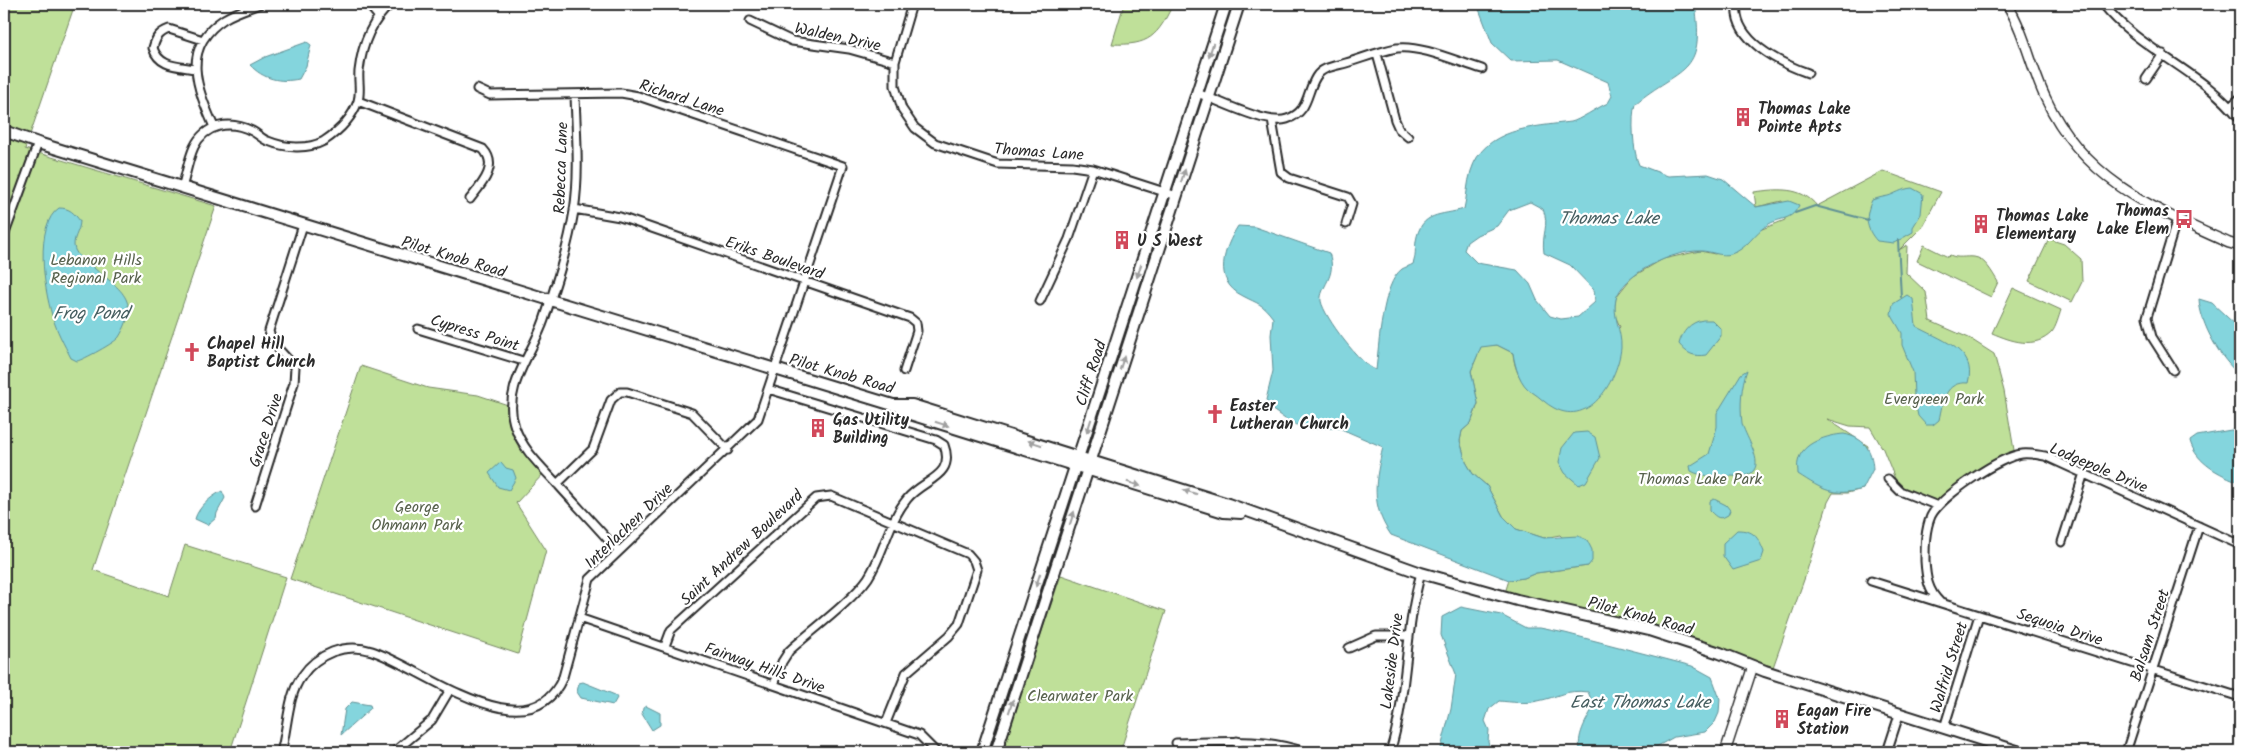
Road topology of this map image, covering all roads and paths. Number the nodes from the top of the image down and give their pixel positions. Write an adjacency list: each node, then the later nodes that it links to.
1 (260, 4): 12 (street)
2 (368, 4): 10 (street)
3 (391, 4): 10 (street)
4 (912, 4): 15 (street, Thomas Lane)
5 (1226, 4): 21 (main road, Cliff Road, one-way to 21)
6 (1239, 4): 23 (main road, Cliff Road)
7 (1737, 4): 18 (street)
8 (2007, 4): 40 (street)
9 (2103, 4): 14 (street)
10 (378, 16): 25 (street)
11 (750, 21): 15 (street, Walden Drive)
12 (203, 40): 16 (street); 16 (street)
13 (1377, 54): 17 (street); 28 (street); 31 (street)
14 (2163, 54): 19 (street); 26 (street)
15 (895, 62): 34 (street, Thomas Lane)
16 (195, 69): 29 (street)
17 (1482, 69)
18 (1808, 73)
19 (2146, 79)
20 (478, 89): 22 (street, Richard Lane)
21 (1197, 92): 23 (street); 36 (main road, Cliff Road)
22 (574, 94): 33 (street, Richard Lane); 39 (street, Rebecca Lane)
23 (1209, 96): 28 (street); 37 (main road, Cliff Road, one-way to 23)
24 (2240, 98): 26 (street)
25 (358, 101): 29 (street); 38 (street)
26 (2230, 106): 27 (street)
27 (2240, 119)
28 (1272, 120): 41 (street)
29 (214, 127): 35 (street)
30 (4, 131): 32 (main road, Pilot Knob Road)
31 (1408, 137)
32 (38, 143): 35 (main road, Pilot Knob Road); 43 (street)
33 (843, 166): 45 (street, Interlachen Drive)
34 (1093, 169): 36 (street, Thomas Lane); 47 (street)
35 (182, 188): 42 (main road, Pilot Knob Road)
36 (1165, 192): 37 (street, Thomas Lane); 55 (main road, Cliff Road, one-way to 55)
37 (1177, 196): 56 (main road, Cliff Road, one-way to 37)
38 (470, 199)
39 (574, 209): 45 (street, Eriks Boulevard); 46 (street, Rebecca Lane)
40 (2177, 219): 44 (street); 51 (street)
41 (1346, 224)
42 (303, 225): 46 (main road, Pilot Knob Road); 60 (street, Grace Drive)
43 (4, 236)
44 (2240, 246)
45 (803, 281): 50 (street, Interlachen Drive); 52 (street, Eriks Boulevard)
46 (551, 301): 49 (street, Rebecca Lane); 50 (main road, Pilot Knob Road)
47 (1040, 301)
48 (418, 329): 49 (street, Cypress Point)
49 (524, 361): 59 (street, Rebecca Lane)
50 (775, 369): 53 (street, Interlachen Drive); 55 (main road, Pilot Knob Road)
51 (2173, 370)
52 (904, 371)
53 (768, 389): 54 (street, Interlachen Drive); 62 (street)
54 (728, 450): 59 (street); 66 (street, Interlachen Drive)
55 (1077, 462): 56 (main road, Pilot Knob Road); 88 (main road, Cliff Road, one-way to 88)
56 (1089, 464): 67 (main road, Pilot Knob Road); 89 (main road, Cliff Road, one-way to 56)
57 (2084, 473): 61 (street, Lodgepole Drive); 63 (street, Lodgepole Drive); 64 (street)
58 (1888, 479): 61 (street)
59 (557, 484): 66 (street, Rebecca Lane)
60 (255, 506)
61 (1938, 506): 69 (street, Lodgepole Drive)
62 (894, 522): 73 (street, Saint Andrew Boulevard); 77 (street); 81 (street, Saint Andrew Boulevard)
63 (2199, 526): 65 (street, Lodgepole Drive); 76 (street, Balsam Street)
64 (2062, 542)
65 (2240, 545)
66 (618, 551): 71 (street, Interlachen Drive)
67 (1421, 573): 72 (street, Lakeside Drive); 75 (main road, Pilot Knob Road)
68 (1872, 581): 69 (street, Sequoia Drive)
69 (1940, 602): 70 (street, Sequoia Drive)
70 (1979, 615): 76 (street, Sequoia Drive); 82 (street, Walfrid Street)
71 (579, 618): 73 (street, Fairway Hills Drive); 78 (street, Interlachen Drive)
72 (1408, 636): 74 (street); 92 (street, Lakeside Drive)
73 (665, 646): 77 (street, Fairway Hills Drive)
74 (1349, 648)
75 (1753, 666): 80 (main road, Pilot Knob Road); 93 (street)
76 (2152, 670): 79 (street, Sequoia Drive); 96 (street, Balsam Street)
77 (774, 685): 81 (street, Fairway Hills Drive)
78 (448, 694): 85 (street, Interlachen Drive); 86 (street)
79 (2240, 697)
80 (1899, 715): 82 (main road, Pilot Knob Road); 94 (street)
81 (886, 723): 87 (street, Fairway Hills Drive)
82 (1944, 728): 95 (main road, Pilot Knob Road)
83 (1237, 741): 84 (street); 90 (street); 91 (street)
84 (1176, 743)
85 (281, 752)
86 (394, 752)
87 (936, 752)
88 (982, 752)
89 (996, 752)
90 (1237, 752)
91 (1305, 752)
92 (1390, 752)
93 (1725, 752)
94 (1887, 752)
95 (2020, 752)
96 (2126, 752)

